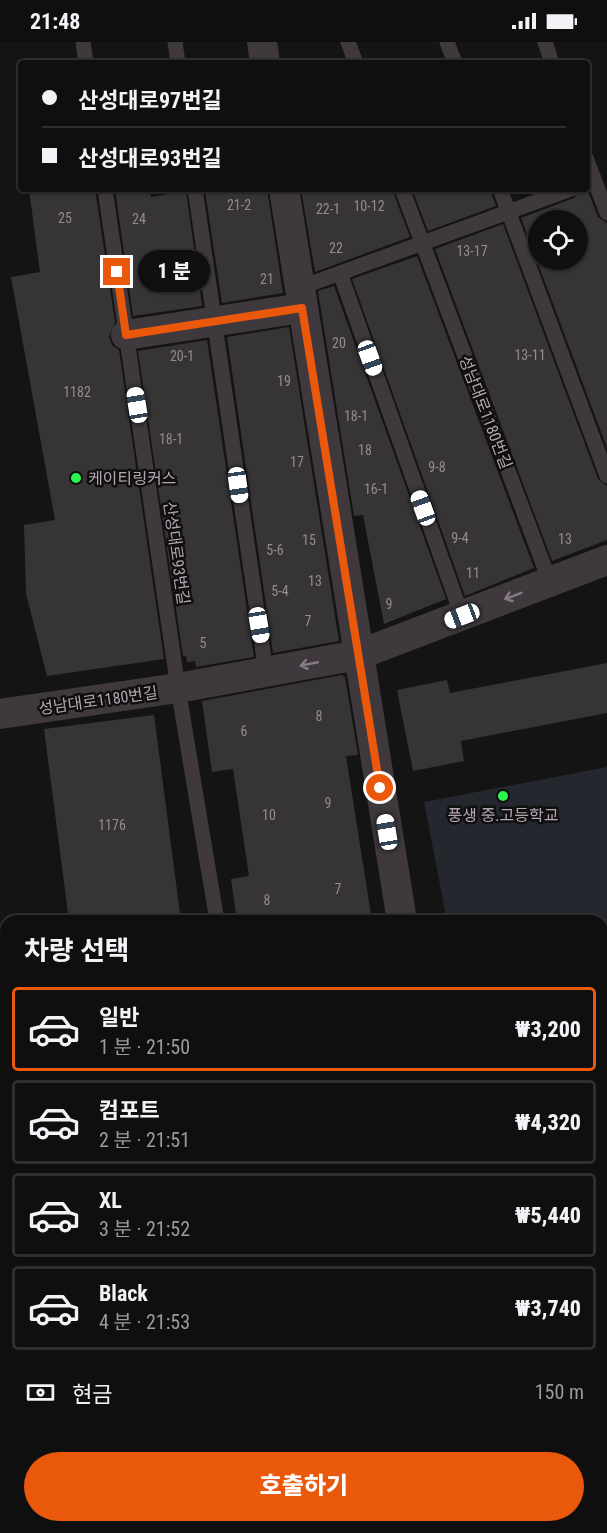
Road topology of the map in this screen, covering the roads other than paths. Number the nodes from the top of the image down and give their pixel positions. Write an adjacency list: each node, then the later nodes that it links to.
1 (83, 42): 7 (lane)
2 (175, 42): 8 (lane)
3 (261, 42): 9 (street)
4 (348, 42): 10 (lane)
5 (447, 42): 11 (lane)
6 (545, 42): 12 (lane)
7 (86, 60)
8 (178, 60)
9 (264, 60)
10 (355, 60)
11 (453, 60)
12 (551, 60)
13 (596, 180): 21 (lane)
14 (105, 192): 26 (lane, 산성대로93번길)
15 (195, 192): 25 (lane)
16 (284, 192): 24 (street)
17 (403, 192): 22 (lane, 성남대로1180번길)
18 (501, 192): 20 (lane)
19 (564, 192): 20 (lane)
20 (508, 212): 22 (lane); 27 (lane)
21 (607, 213)
22 (422, 243): 23 (lane); 29 (lane, 성남대로1180번길)
23 (340, 273): 24 (lane); 30 (lane)
24 (300, 298): 25 (street); 31 (street)
25 (213, 321): 26 (street); 32 (lane)
26 (126, 335): 33 (lane, 산성대로93번길)
27 (607, 476)
28 (607, 560): 29 (street, 성남대로1180번길)
29 (550, 582): 30 (street, 성남대로1180번길, one-way to 30)
30 (462, 616): 31 (street, 성남대로1180번길)
31 (358, 655): 32 (street, 성남대로1180번길, one-way to 32); 36 (street)
32 (266, 672): 33 (street, 성남대로1180번길)
33 (178, 688): 34 (street, 성남대로1180번길); 35 (lane, 산성대로93번길)
34 (0, 714)
35 (216, 915)
36 (401, 915)

